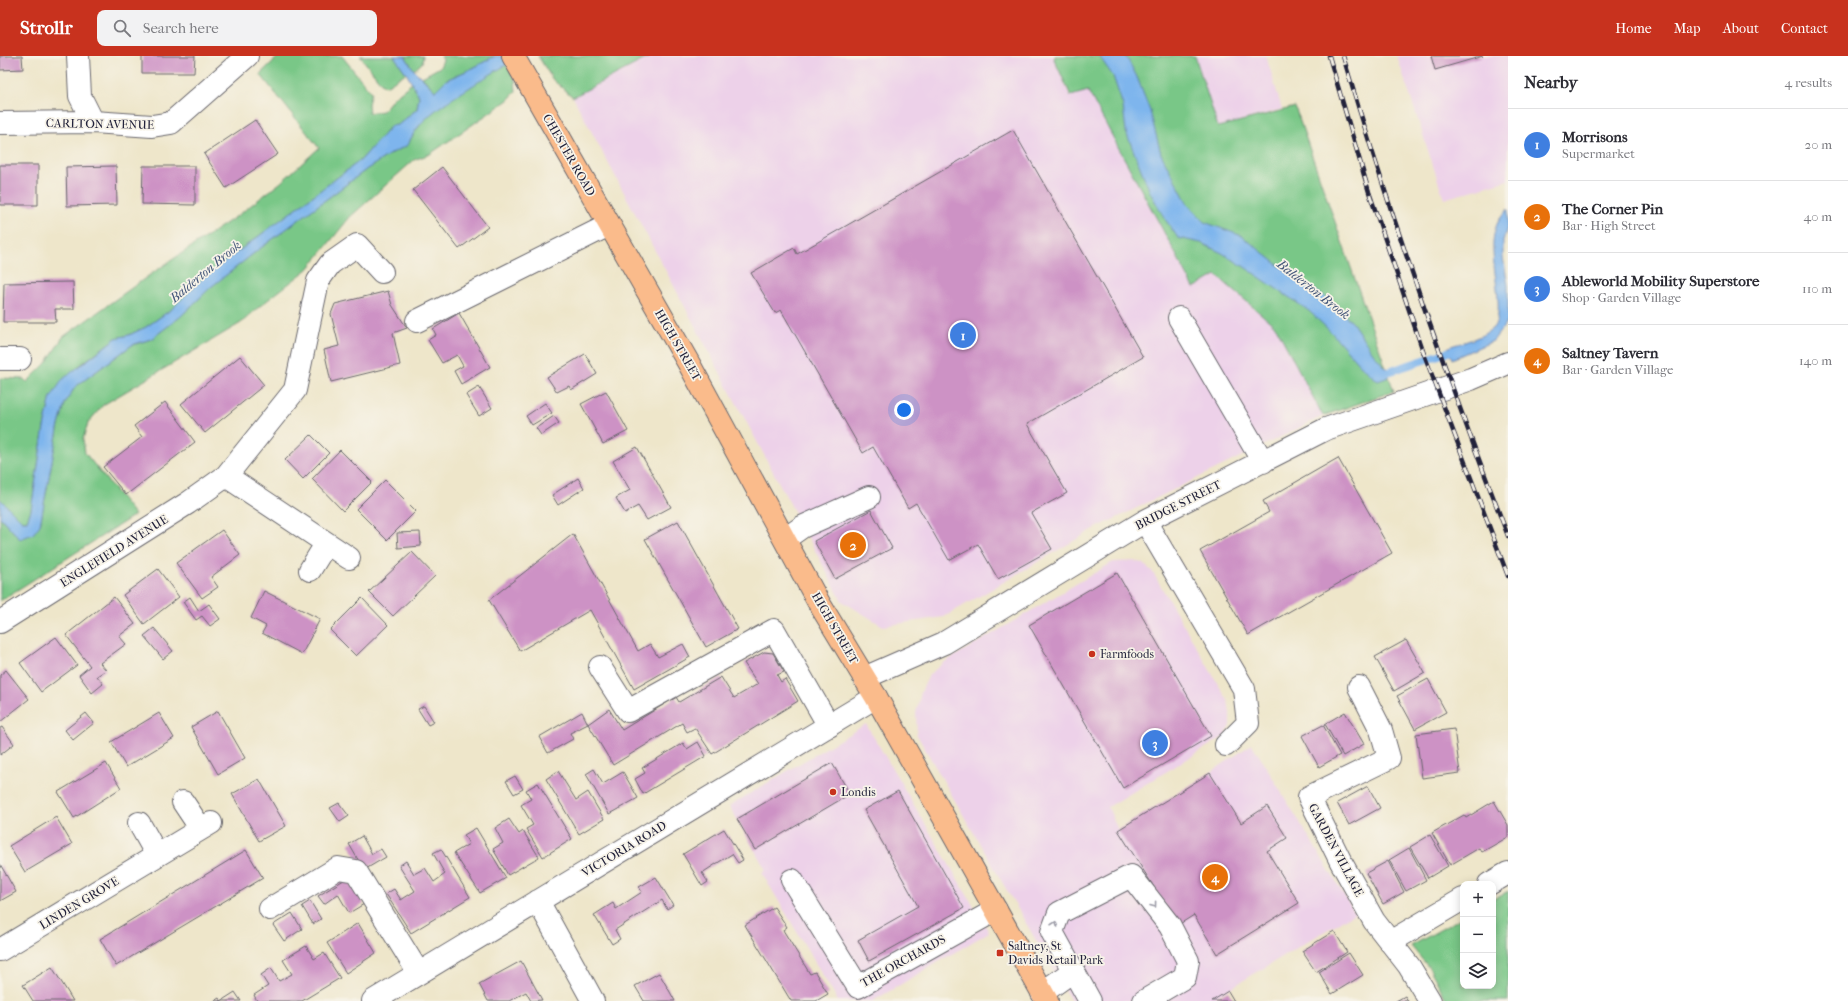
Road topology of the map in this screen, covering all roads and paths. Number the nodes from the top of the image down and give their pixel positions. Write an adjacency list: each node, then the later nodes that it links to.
1 (78, 56): 4 (street)
2 (247, 56): 4 (street, CARLTON AVENUE)
3 (513, 56): 6 (main road, CHESTER ROAD)
4 (93, 122): 5 (street, CARLTON AVENUE)
5 (0, 123)
6 (609, 225): 7 (main road, CHESTER ROAD); 10 (street)
7 (626, 254): 16 (main road, HIGH STREET)
8 (382, 272): 13 (street, ENGLEFIELD AVENUE)
9 (1179, 318): 12 (street)
10 (417, 321)
11 (1508, 363): 12 (street, BRIDGE STREET)
12 (1263, 462): 15 (street, BRIDGE STREET)
13 (226, 476): 17 (street); 20 (street, ENGLEFIELD AVENUE)
14 (869, 497): 16 (street)
15 (1145, 521): 22 (street, BRIDGE STREET); 26 (street)
16 (785, 539): 22 (main road, HIGH STREET)
17 (326, 544): 18 (street); 19 (street)
18 (349, 558)
19 (310, 570)
20 (0, 622)
21 (600, 667): 25 (street)
22 (864, 678): 24 (main road, HIGH STREET)
23 (1358, 687): 37 (street, GARDEN VILLAGE)
24 (876, 697): 25 (street, VICTORIA ROAD); 36 (main road, HIGH STREET)
25 (829, 726): 33 (street, VICTORIA ROAD)
26 (1226, 745)
27 (183, 802): 29 (street, LINDEN GROVE)
28 (139, 823): 29 (street)
29 (158, 855): 38 (street, LINDEN GROVE)
30 (1508, 873): 32 (street)
31 (792, 880): 36 (street, THE ORCHARDS)
32 (1494, 881)
33 (538, 901): 39 (street, VICTORIA ROAD); 43 (street)
34 (1460, 901): 37 (street)
35 (270, 909): 39 (street)
36 (996, 910): 41 (main road, HIGH STREET)
37 (1390, 942): 46 (street, GARDEN VILLAGE)
38 (0, 950)
39 (418, 972): 42 (street, VICTORIA ROAD)
40 (1073, 972): 41 (street); 44 (street); 45 (street, one-way to 45)
41 (1045, 997)
42 (373, 1001)
43 (593, 1001)
44 (1090, 1001)
45 (1144, 1001)
46 (1430, 1001)

